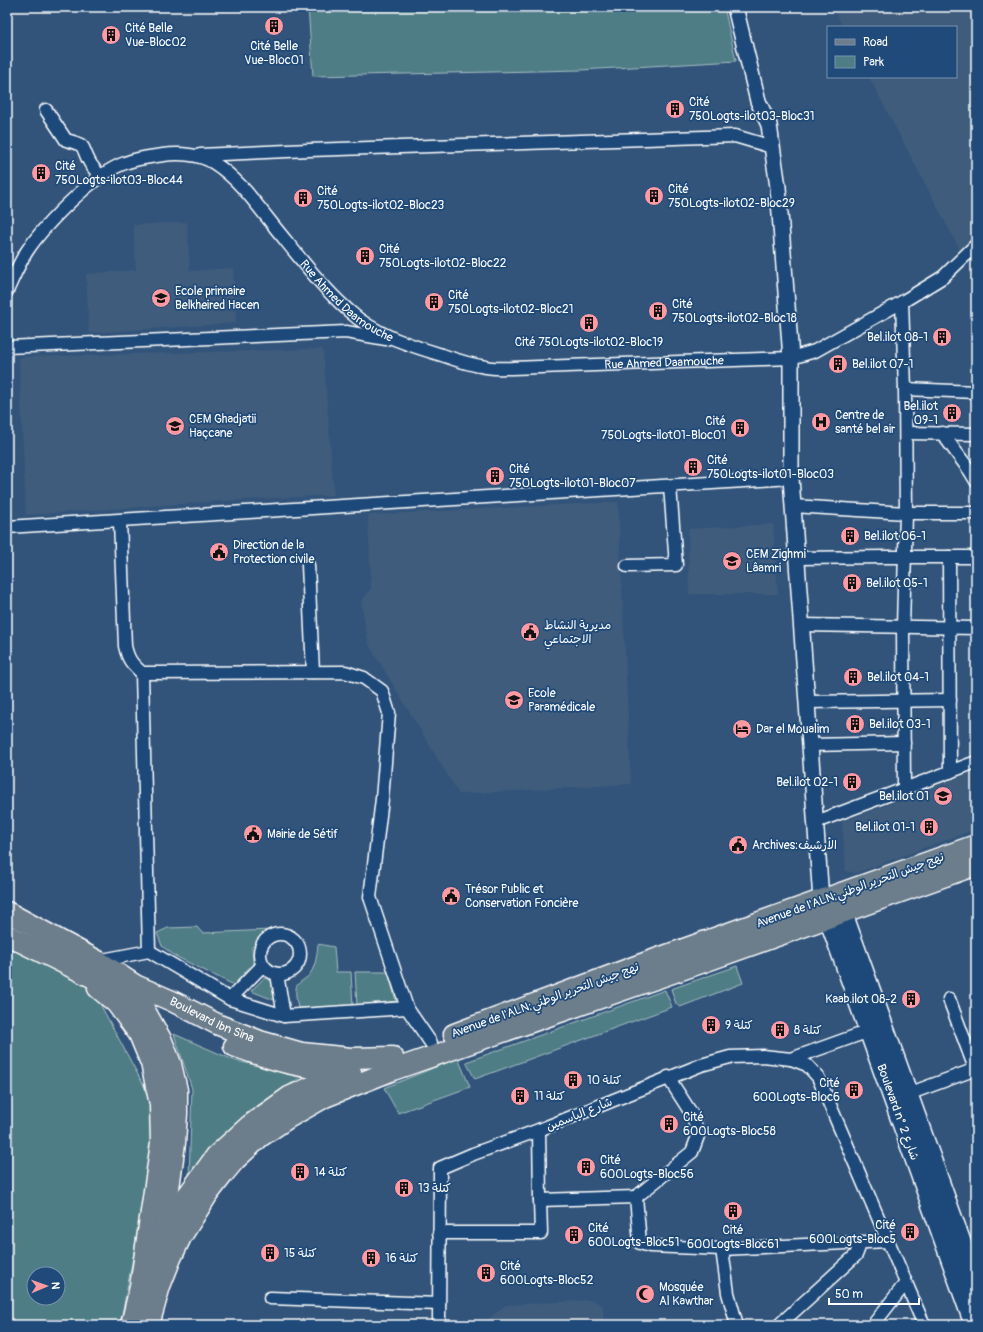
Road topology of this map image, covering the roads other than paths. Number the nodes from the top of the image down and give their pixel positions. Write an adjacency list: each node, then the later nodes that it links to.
1 (735, 7): 3 (street)
2 (46, 110): 5 (street)
3 (772, 147): 4 (street); 11 (street)
4 (195, 155): 5 (street, Rue Ahmed Daamouche); 9 (street, Rue Ahmed Daamouche)
5 (100, 176): 7 (street, Rue Ahmed Daamouche)
6 (976, 245): 8 (street, Rue Ahmed Daamouche)
7 (7, 291)
8 (902, 302): 11 (street, Rue Ahmed Daamouche); 12 (street)
9 (397, 341): 10 (street); 11 (street, Rue Ahmed Daamouche)
10 (7, 348)
11 (791, 358): 18 (street)
12 (906, 389): 13 (street); 14 (street)
13 (976, 392)
14 (906, 433): 15 (street); 21 (street)
15 (942, 433): 16 (street); 17 (street)
16 (976, 434)
17 (974, 474)
18 (791, 478): 19 (street); 20 (street)
19 (670, 486): 23 (street); 30 (street)
20 (793, 506): 21 (street); 28 (street)
21 (906, 513): 22 (street); 25 (street)
22 (976, 513)
23 (120, 521): 24 (street); 36 (street)
24 (7, 527)
25 (904, 557): 26 (street); 28 (street); 32 (street)
26 (949, 557): 27 (street); 33 (street)
27 (976, 557)
28 (797, 558): 31 (street)
29 (308, 565): 35 (street)
30 (627, 566)
31 (802, 625): 32 (street); 39 (street)
32 (903, 627): 33 (street); 38 (street)
33 (950, 628): 34 (street); 37 (street)
34 (976, 628)
35 (313, 672): 36 (street); 59 (street)
36 (142, 673): 51 (street)
37 (950, 700): 38 (street); 43 (street)
38 (904, 701): 39 (street); 40 (street)
39 (808, 702): 41 (street)
40 (904, 743): 41 (street); 44 (street)
41 (811, 745): 45 (street)
42 (976, 762): 43 (street)
43 (950, 772): 44 (street)
44 (904, 789): 45 (street)
45 (816, 822): 48 (street, Boulevard n° شارع 2)
46 (976, 844): 48 (main road, Avenue de l'ALN;نهج جيش التحرير الوطني)
47 (976, 865): 48 (main road)
48 (832, 906): 61 (main road, Boulevard n° شارع 2); 62 (main road, Avenue de l'ALN;نهج جيش التحرير الوطني); 64 (main road, Avenue de l'ALN;نهج جيش التحرير الوطني); 68 (main road, Boulevard n° شارع 2)
49 (7, 912): 52 (main road)
50 (7, 935): 54 (main road, Boulevard Ibn Sina)
51 (149, 951): 52 (street); 56 (street)
52 (98, 961): 54 (street); 58 (main road, Boulevard Ibn Sina); 64 (main road, Boulevard Ibn Sina)
53 (263, 965): 55 (street); 55 (street); 56 (street)
54 (80, 972): 58 (main road, Boulevard Ibn Sina); 80 (main road)
55 (277, 974): 60 (street)
56 (230, 999): 60 (street)
57 (949, 999): 66 (street)
58 (140, 1002): 65 (main road, Boulevard Ibn Sina); 72 (main road, Boulevard Ibn Sina)
59 (407, 1008): 60 (street); 62 (street)
60 (284, 1016)
61 (869, 1031): 63 (street, شارع الياسمين); 77 (main road, Boulevard n° شارع 2)
62 (431, 1043): 64 (main road, Avenue de l'ALN;نهج جيش التحرير الوطني)
63 (791, 1059): 67 (street, شارع الياسمين); 74 (street)
64 (393, 1063): 65 (main road, Boulevard Ibn Sina); 79 (main road, Avenue de l'ALN;نهج جيش التحرير الوطني)
65 (359, 1069): 72 (main road)
66 (976, 1070): 68 (street)
67 (668, 1077): 69 (street, شارع الياسمين); 70 (street)
68 (908, 1094): 77 (main road, Boulevard n° شارع 2)
69 (539, 1130): 71 (street); 73 (street, شارع الياسمين)
70 (636, 1197): 71 (street); 76 (street)
71 (540, 1200): 73 (street)
72 (163, 1229): 79 (main road, Boulevard Ibn Sina); 80 (main road)
73 (439, 1233): 82 (street, شارع الياسمين)
74 (888, 1241): 75 (street); 78 (street)
75 (861, 1242): 76 (street); 87 (street)
76 (722, 1249): 86 (street)
77 (970, 1275): 90 (main road, Boulevard n° شارع 2)
78 (905, 1284): 88 (street); 89 (street)
79 (160, 1286): 84 (main road)
80 (140, 1287): 83 (main road)
81 (270, 1298): 82 (street)
82 (439, 1304): 85 (street, شارع الياسمين)
83 (131, 1325)
84 (149, 1325)
85 (438, 1325)
86 (737, 1325)
87 (779, 1325)
88 (873, 1325)
89 (924, 1325)
90 (974, 1325)

